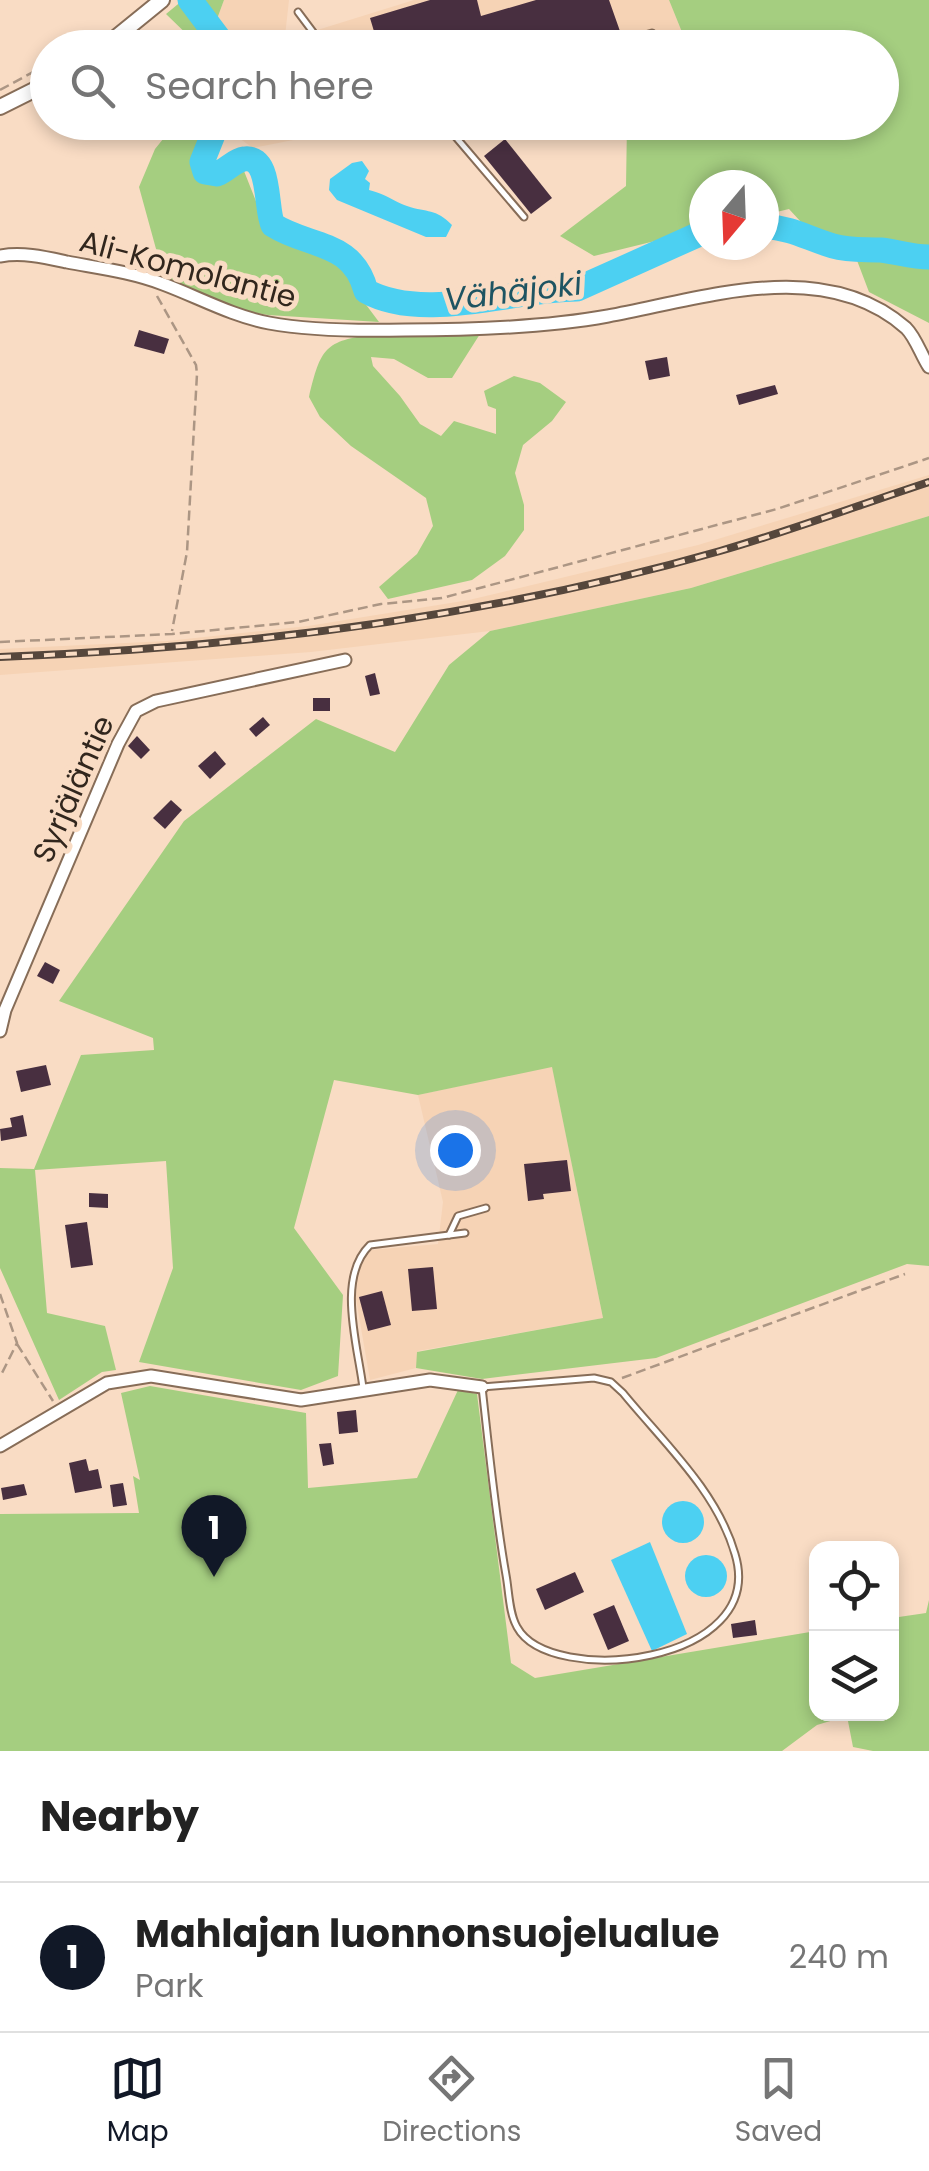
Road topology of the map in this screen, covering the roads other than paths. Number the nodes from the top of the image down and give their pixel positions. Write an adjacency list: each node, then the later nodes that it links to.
1 (162, 0): 3 (street)
2 (298, 12): 4 (lane)
3 (125, 30)
4 (312, 30)
5 (30, 92): 6 (street)
6 (0, 107)
7 (458, 140): 8 (lane)
8 (524, 218)
9 (0, 256): 10 (street, Ali-Komolantie)
10 (929, 367)
11 (344, 660): 12 (street, Syrjäläntie)
12 (0, 1032)
13 (486, 1208): 15 (lane)
14 (466, 1233): 15 (lane)
15 (449, 1235): 17 (lane)
16 (482, 1386): 16 (lane); 17 (street)
17 (364, 1388): 18 (street)
18 (0, 1446)

